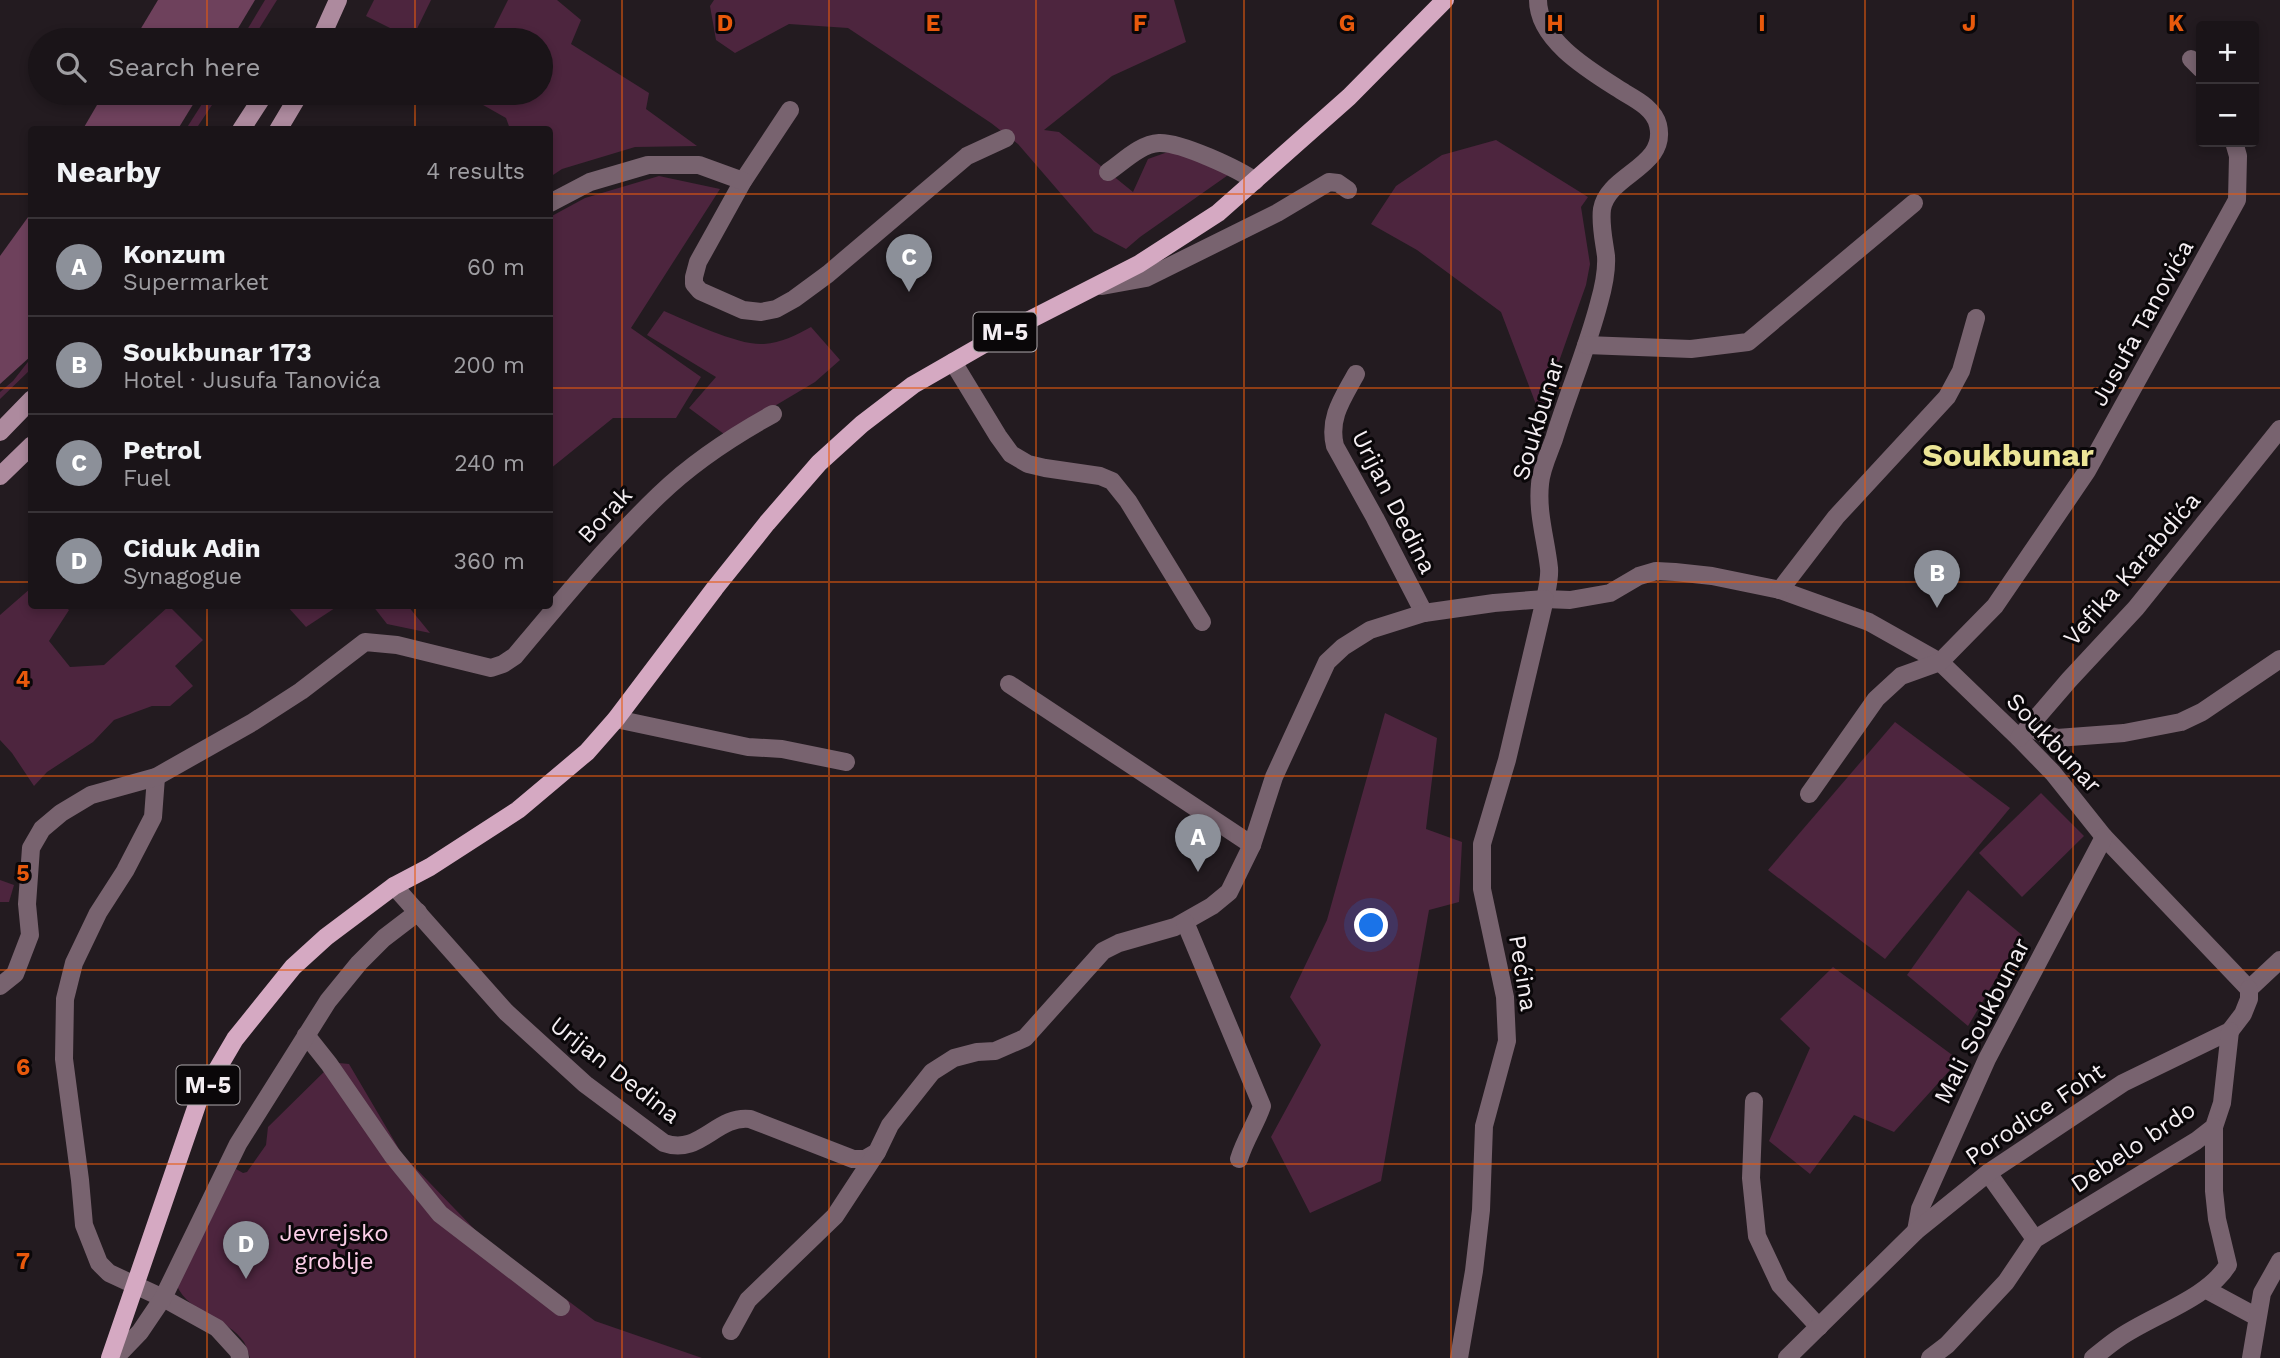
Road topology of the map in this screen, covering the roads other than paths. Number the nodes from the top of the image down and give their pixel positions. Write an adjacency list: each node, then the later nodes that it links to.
1 (338, 0): 4 (main road)
2 (1446, 0): 16 (main road, M-5)
3 (1538, 0): 22 (street, Soukbunar)
4 (329, 19): 5 (main road); 6 (main road)
5 (320, 28)
6 (325, 28)
7 (257, 105): 10 (main road)
8 (293, 105): 11 (main road)
9 (790, 110): 15 (street)
10 (244, 126)
11 (280, 126)
12 (1006, 138): 15 (street)
13 (2235, 147): 36 (street, Jusufa Tanovića)
14 (1108, 172): 16 (street)
15 (743, 181): 18 (street)
16 (1255, 181): 20 (main road, M-5)
17 (1348, 190): 20 (street)
18 (553, 201)
19 (1914, 203): 22 (street, Soukbunar)
20 (1098, 286): 23 (main road, M-5)
21 (1976, 318): 31 (street)
22 (1586, 345): 32 (street, Soukbunar)
23 (953, 362): 34 (street); 38 (main road, M-5)
24 (1356, 374): 33 (street, Urijan Dedina)
25 (28, 403): 28 (main road)
26 (773, 414): 41 (street, Borak)
27 (2280, 429): 39 (street, Vefika Karabdića)
28 (0, 432)
29 (28, 449): 30 (main road)
30 (0, 476)
31 (1780, 590): 32 (street, Soukbunar); 36 (street, Soukbunar)
32 (1545, 599): 33 (street, Urijan Dedina); 69 (street, Pećina)
33 (1424, 613): 44 (street, Urijan Dedina)
34 (1202, 622)
35 (2280, 659): 39 (street)
36 (1940, 663): 39 (street, Soukbunar); 42 (street, Jusufa Tanovića)
37 (1009, 684): 44 (street)
38 (616, 719): 40 (street); 45 (main road, M-5)
39 (2024, 733): 43 (street, Soukbunar)
40 (846, 762)
41 (156, 778): 49 (street, Borak); 62 (street)
42 (1809, 794)
43 (2104, 837): 50 (street, Soukbunar); 58 (street, Mali Soukbunar)
44 (1252, 845): 47 (street, Urijan Dedina)
45 (394, 886): 46 (street, Urijan Dedina); 67 (main road, M-5)
46 (418, 912): 52 (street); 55 (street, Urijan Dedina)
47 (1185, 922): 55 (street, Urijan Dedina); 56 (street)
48 (2280, 960): 50 (street)
49 (0, 986)
50 (2249, 989): 51 (street)
51 (2230, 1031): 54 (street, Debelo brdo); 57 (street, Porodice Foht)
52 (306, 1035): 62 (street); 63 (street)
53 (1754, 1101): 65 (street)
54 (2214, 1127): 59 (street, Debelo brdo); 61 (street)
55 (877, 1152): 66 (street)
56 (1239, 1158)
57 (1988, 1173): 58 (street, Porodice Foht); 59 (street)
58 (1916, 1231): 65 (street, Porodice Foht)
59 (2035, 1240): 71 (street, Debelo brdo)
60 (2280, 1261): 64 (street)
61 (2207, 1290): 64 (street); 72 (street)
62 (163, 1298): 67 (street); 68 (street)
63 (561, 1307)
64 (2257, 1317): 73 (street)
65 (1819, 1327): 70 (street, Porodice Foht)
66 (731, 1331)
67 (112, 1358)
68 (240, 1358)
69 (1459, 1358)
70 (1787, 1358)
71 (1930, 1358)
72 (2093, 1358)
73 (2250, 1358)

